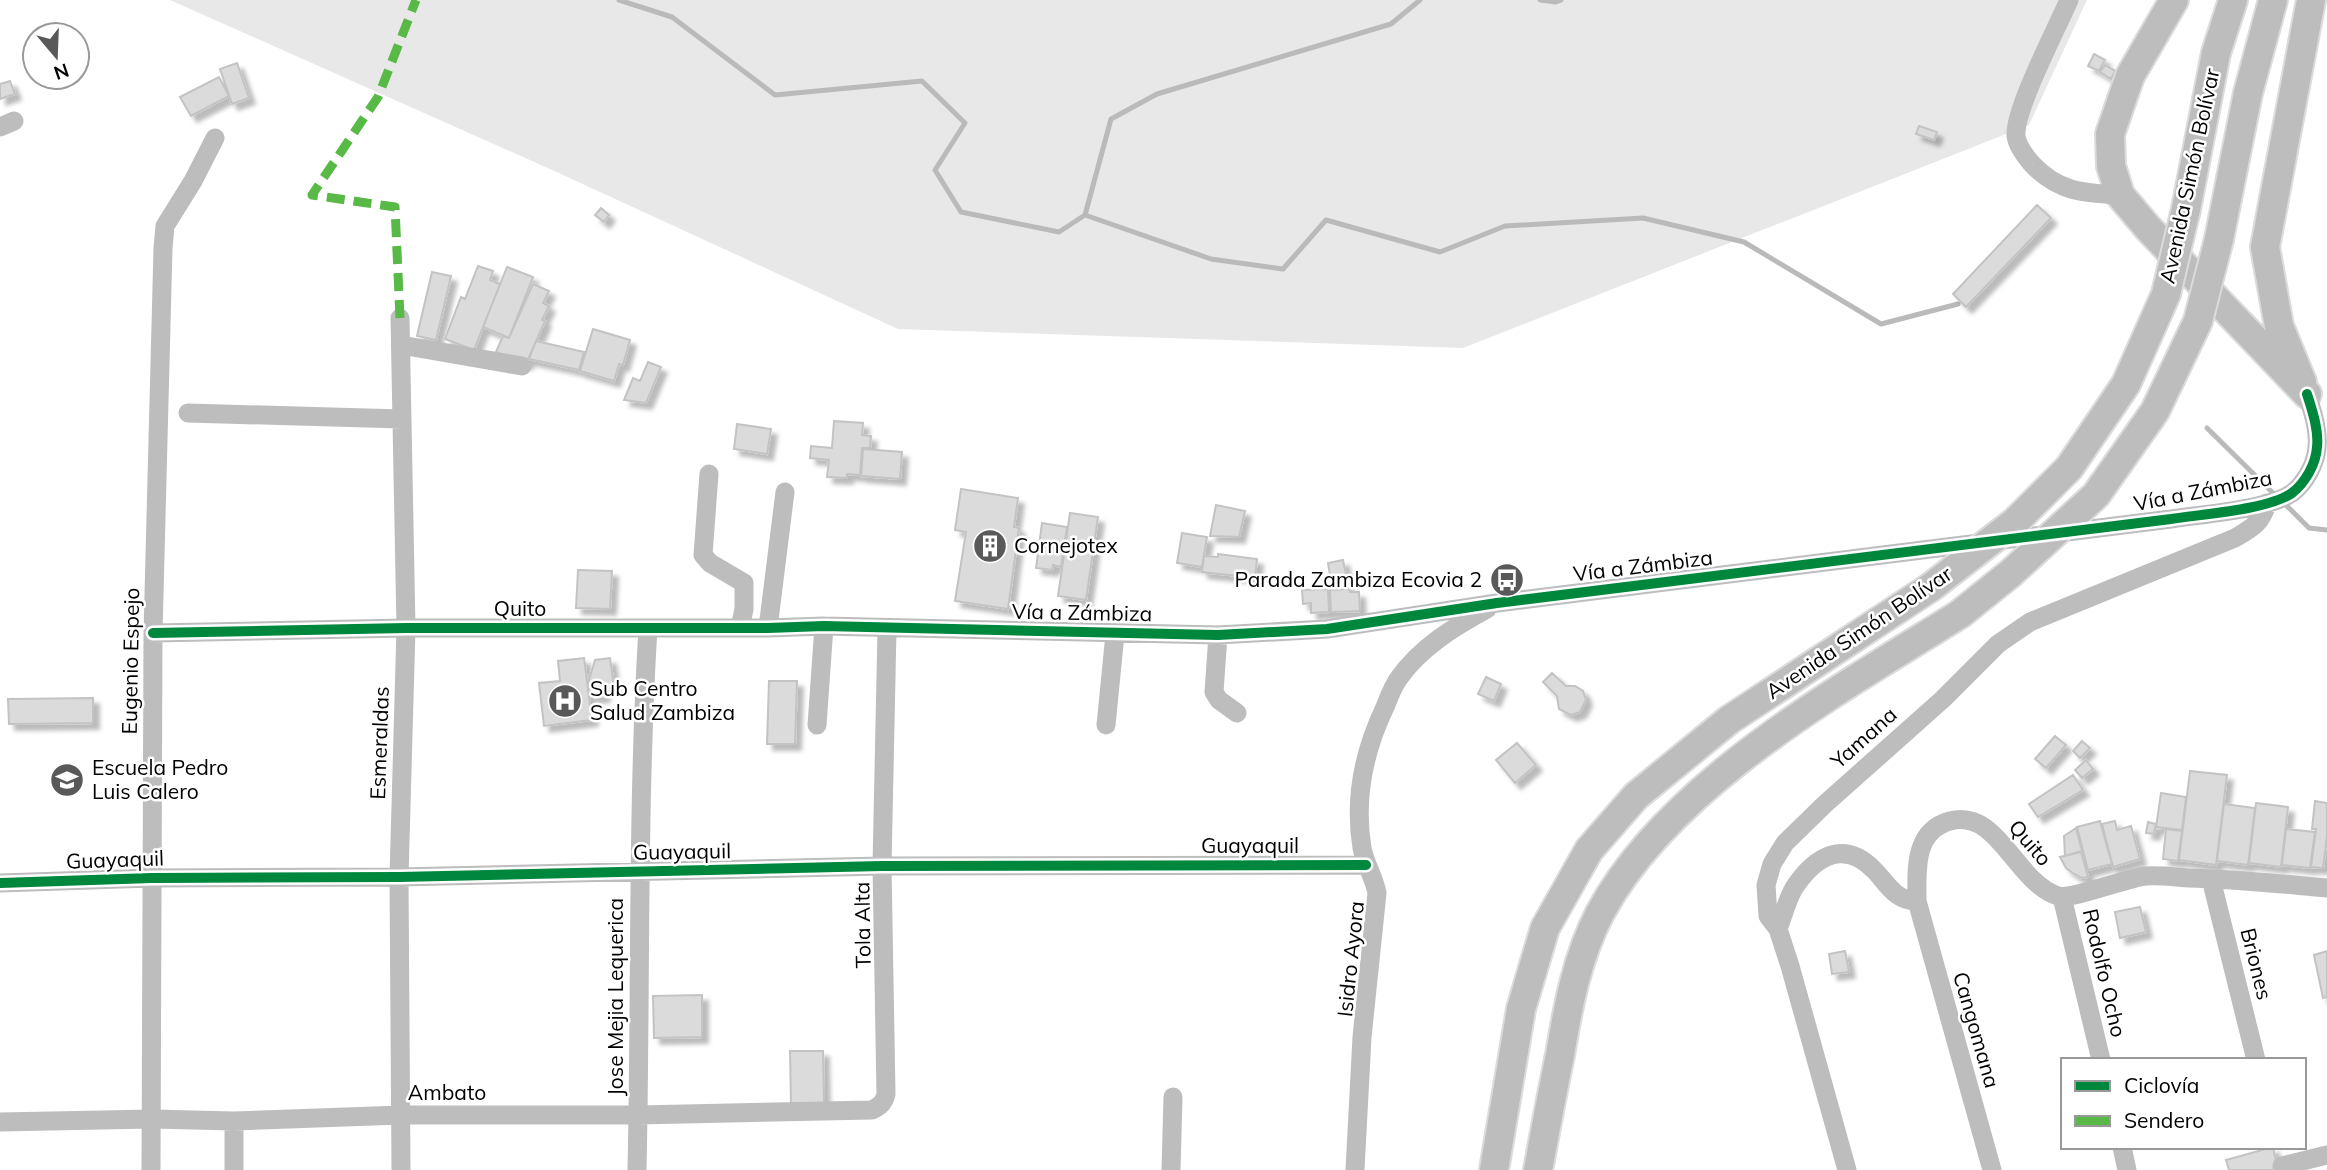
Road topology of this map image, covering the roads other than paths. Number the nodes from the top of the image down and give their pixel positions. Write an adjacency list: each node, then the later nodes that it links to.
1 (2069, 0): 7 (street)
2 (2174, 0): 7 (highway)
3 (2233, 0): 59 (highway, Avenida Simón Bolívar, bridge)
4 (2273, 0): 60 (highway, Avenida Simón Bolívar, bridge)
5 (2311, 0): 11 (highway)
6 (215, 138): 24 (street, Eugenio Espejo)
7 (2120, 195): 11 (highway)
8 (400, 318): 9 (street, Esmeraldas)
9 (401, 345): 10 (street); 13 (street, Esmeraldas)
10 (522, 366)
11 (2307, 394): 16 (street, Vía a Zámbiza)
12 (188, 413): 13 (street)
13 (402, 419): 19 (street, Esmeraldas)
14 (709, 474): 21 (street)
15 (785, 492): 22 (street)
16 (2267, 503): 17 (street, Vía a Zámbiza); 40 (street, Yamana)
17 (1497, 603): 26 (street, Vía a Zámbiza); 30 (street, Isidro Ayora)
18 (824, 626): 22 (street, Quito); 23 (street, Quito); 28 (street)
19 (407, 628): 20 (street, Quito); 24 (street, Quito); 34 (street, Esmeraldas)
20 (648, 628): 21 (street, Quito); 32 (street, Jose Mejia Lequerica)
21 (740, 628): 22 (street, Quito)
22 (768, 628)
23 (887, 629): 25 (street, Vía a Zámbiza); 31 (street, Tola Alta)
24 (153, 633): 33 (street, Eugenio Espejo)
25 (1115, 634): 26 (street, Vía a Zámbiza); 29 (street)
26 (1218, 635): 27 (street)
27 (1237, 713)
28 (817, 725)
29 (1106, 725)
30 (1366, 865): 31 (street, Guayaquil); 58 (street, Isidro Ayora)
31 (882, 866): 32 (street, Guayaquil); 43 (street, Tola Alta)
32 (639, 873): 34 (street, Guayaquil); 46 (street, Jose Mejia Lequerica)
33 (152, 877): 34 (street, Guayaquil); 36 (street, Guayaquil); 47 (street, Eugenio Espejo)
34 (399, 877): 45 (street, Esmeraldas)
35 (2211, 878): 37 (street); 38 (street); 42 (street, Briones)
36 (0, 883)
37 (2327, 888)
38 (2062, 897): 39 (street, Quito); 41 (street, Rodolfo Ocho)
39 (1917, 901): 40 (street); 62 (street, Cangomana)
40 (1778, 929): 61 (street, Yamana)
41 (2101, 1058)
42 (2256, 1058)
43 (886, 1094): 46 (street, Ambato)
44 (1173, 1097): 57 (street)
45 (401, 1115): 46 (street, Ambato); 48 (street, Ambato); 55 (street, Esmeraldas)
46 (638, 1115): 56 (street, Jose Mejia Lequerica)
47 (152, 1119): 48 (street, Ambato); 49 (street, Ambato); 53 (street, Eugenio Espejo)
48 (234, 1121): 54 (street)
49 (0, 1122)
50 (2122, 1149): 63 (street)
51 (2327, 1154): 52 (street)
52 (2281, 1161)
53 (151, 1170)
54 (233, 1170)
55 (401, 1170)
56 (637, 1170)
57 (1171, 1170)
58 (1355, 1170)
59 (1494, 1170)
60 (1538, 1170)
61 (1846, 1170)
62 (1992, 1170)
63 (2127, 1170)

